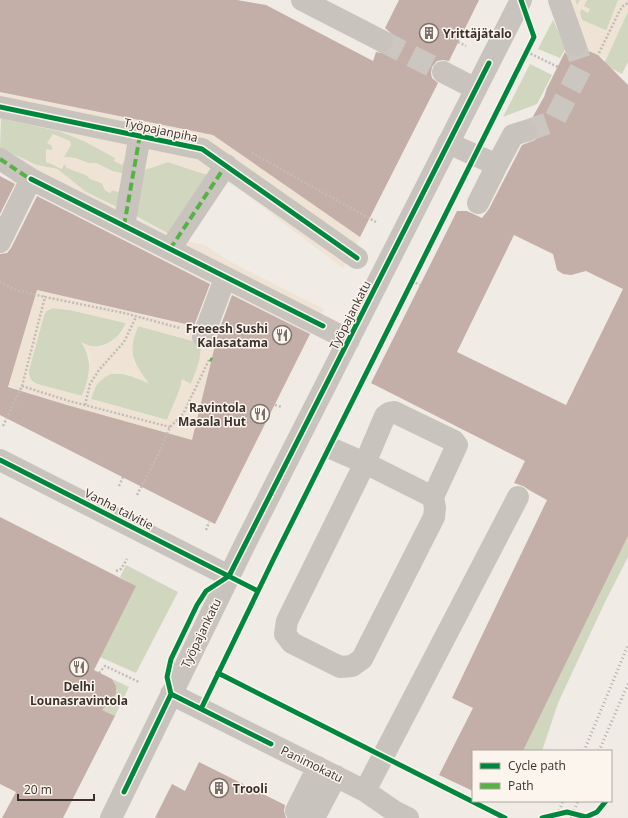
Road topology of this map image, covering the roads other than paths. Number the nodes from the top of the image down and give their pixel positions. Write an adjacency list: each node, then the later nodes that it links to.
1 (302, 0): 4 (street)
2 (521, 0): 7 (street, Työpajankatu)
3 (559, 0): 5 (street)
4 (382, 41)
5 (575, 45)
6 (443, 72): 7 (street)
7 (476, 89): 11 (street, Työpajankatu)
8 (0, 107): 10 (street, Työpajanpiha)
9 (526, 130): 14 (street)
10 (140, 135): 13 (street, Työpajanpiha); 17 (street)
11 (448, 143): 14 (street); 23 (street, Työpajankatu)
12 (0, 159): 15 (street)
13 (226, 165): 19 (street); 20 (street, Työpajanpiha)
14 (497, 165): 16 (street)
15 (31, 179): 17 (street); 18 (street)
16 (478, 203)
17 (124, 226): 19 (street)
18 (0, 242)
19 (170, 249): 21 (street)
20 (357, 258)
21 (227, 278): 22 (street); 23 (street)
22 (203, 337)
23 (348, 340): 29 (street, Työpajankatu)
24 (335, 450): 26 (street)
25 (0, 460): 29 (street, Vanha talvitie)
26 (365, 462): 27 (street); 27 (street); 27 (street)
27 (433, 497)
28 (518, 497): 32 (street)
29 (230, 576): 30 (street, Työpajankatu)
30 (171, 694): 31 (street, Panimokatu); 34 (street, Työpajankatu)
31 (327, 772): 32 (street, Panimokatu); 33 (street)
32 (365, 791): 35 (street, Panimokatu)
33 (305, 814)
34 (112, 818)
35 (408, 818)

